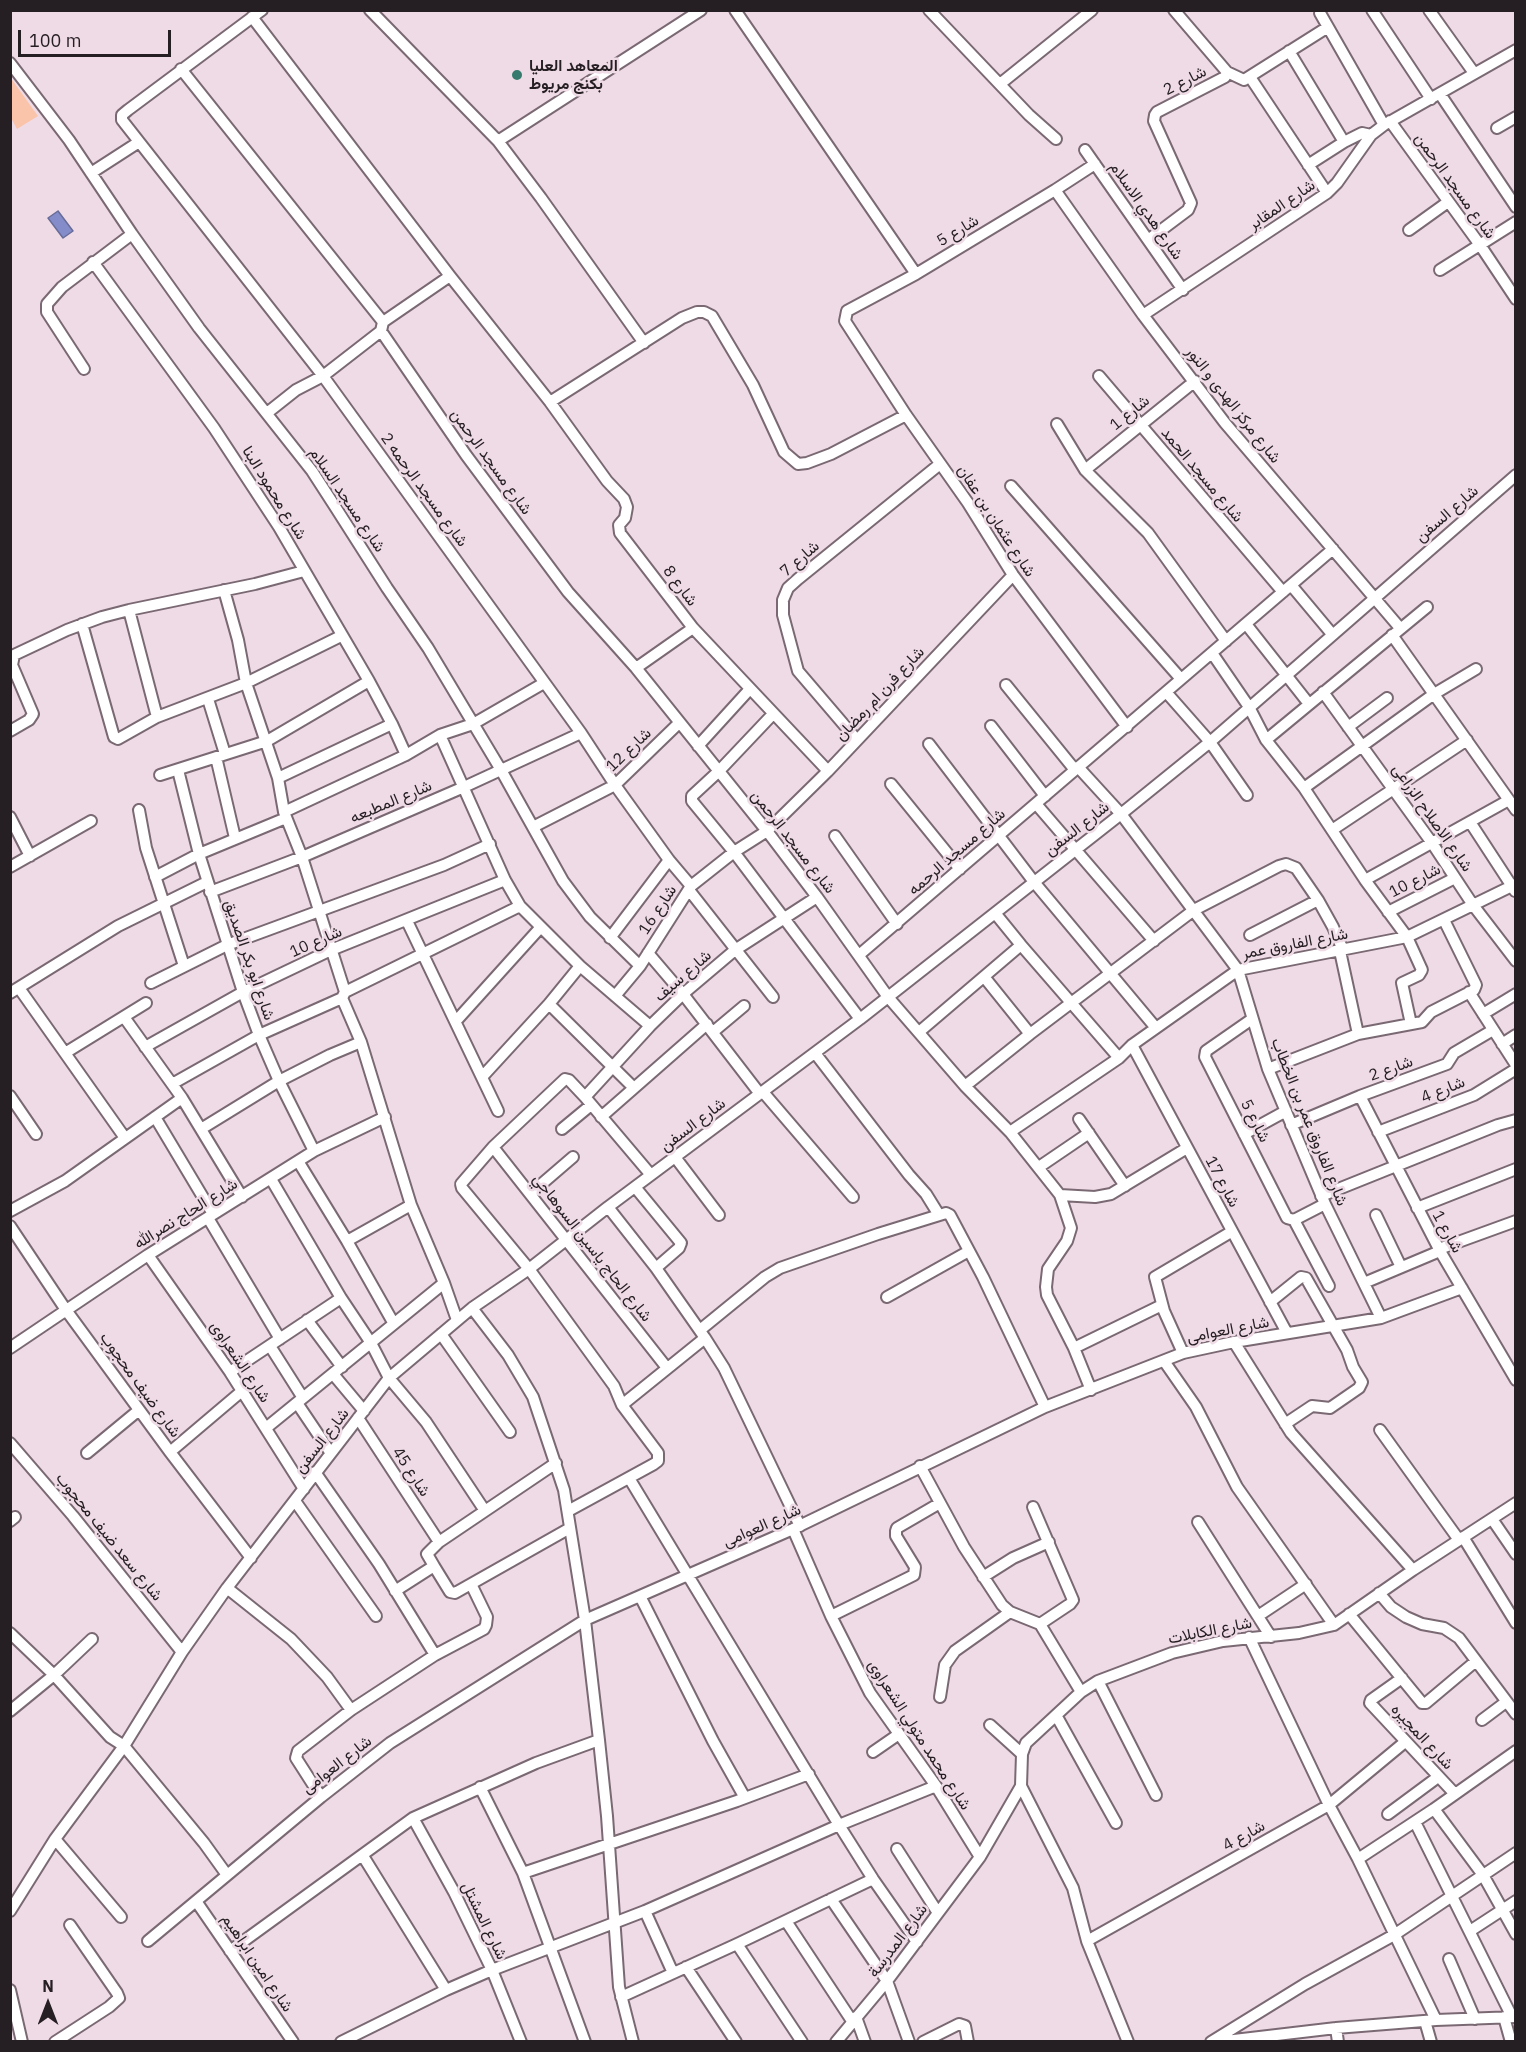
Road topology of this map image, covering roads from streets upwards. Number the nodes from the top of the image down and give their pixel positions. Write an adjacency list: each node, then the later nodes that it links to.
1 (262, 10): 11 (street)
2 (370, 10): 27 (street)
3 (701, 10): 27 (street)
4 (735, 10): 45 (street)
5 (929, 10): 20 (street)
6 (1092, 10): 20 (street)
7 (1174, 10): 17 (street, شارع 2)
8 (1372, 10): 21 (street)
9 (1430, 10): 18 (street)
10 (1320, 13): 12 (street)
11 (252, 17): 16 (street); 46 (street, شارع 8)
12 (1328, 27): 14 (street); 23 (street)
13 (1515, 50): 18 (street, شارع المقابر)
14 (1289, 51): 19 (street); 29 (street)
15 (10, 63): 33 (street, شارع مسجد السلام)
16 (181, 69): 28 (street, شارع مسجد الرحمه 2); 51 (street, شارع مسجد الرحمن)
17 (1227, 72): 19 (street); 41 (street, شارع 2)
18 (1474, 73): 21 (street, شارع المقابر)
19 (1250, 77): 32 (street)
20 (1000, 84): 26 (street)
21 (1435, 97): 23 (street, شارع المقابر); 37 (street)
22 (1515, 117): 24 (street)
23 (1387, 123): 25 (street, شارع المقابر); 36 (street, شارع مسجد الرحمن)
24 (1497, 128)
25 (1371, 135): 29 (street); 35 (street, شارع المقابر)
26 (1056, 139)
27 (498, 141): 52 (street)
28 (140, 142): 33 (street); 54 (street, شارع مسجد الرحمه 2)
29 (1344, 142): 32 (street)
30 (1085, 150): 31 (street, شارع هدي الاسلام)
31 (1095, 164): 34 (street, شارع 5); 41 (street, شارع هدي الاسلام)
32 (1308, 165): 35 (street)
33 (91, 172): 40 (street, شارع مسجد السلام)
34 (1055, 190): 45 (street, شارع 5); 49 (street, شارع مركز الهدى و النور)
35 (1327, 193): 47 (street, شارع المقابر)
36 (1448, 202): 39 (street); 42 (street, شارع مسجد الرحمن)
37 (1515, 207)
38 (1515, 222): 42 (street)
39 (1409, 230)
40 (132, 234): 43 (street); 58 (street, شارع مسجد السلام)
41 (1148, 240): 47 (street, شارع هدي الاسلام)
42 (1480, 245): 44 (street); 48 (street, شارع مسجد الرحمن)
43 (93, 262): 53 (street); 67 (street, شارع محمود البنا)
44 (1440, 270)
45 (916, 274): 50 (street, شارع 5)
46 (450, 276): 51 (street); 57 (street, شارع 8)
47 (1183, 290): 49 (street, شارع المقابر)
48 (1515, 299)
49 (1143, 315): 56 (street, شارع مركز الهدى و النور)
50 (847, 325): 59 (street, شارع عثمان بن عفان)
51 (382, 326): 54 (street); 82 (street, شارع مسجد الرحمن)
52 (644, 343): 57 (street); 59 (street)
53 (84, 369)
54 (323, 375): 58 (street); 88 (street, شارع مسجد الرحمه 2)
55 (1099, 376): 61 (street, شارع مسجد الحمد)
56 (1195, 381): 61 (street, شارع 1); 66 (street, شارع مركز الهدى و النور)
57 (550, 402): 76 (street, شارع 8)
58 (267, 413): 102 (street, شارع مسجد السلام)
59 (906, 415): 62 (street, شارع عثمان بن عفان)
60 (1057, 424): 63 (street)
61 (1140, 425): 63 (street, شارع 1); 69 (street, شارع مسجد الحمد)
62 (940, 464): 68 (street, شارع عثمان بن عفان); 109 (street, شارع 7)
63 (1085, 470): 80 (street)
64 (1515, 475): 71 (street, شارع السفن)
65 (1011, 486): 85 (street)
66 (1333, 549): 69 (street, شارع مسجد الرحمه); 71 (street, شارع مركز الهدى و النور)
67 (304, 570): 70 (street); 79 (street, شارع محمود البنا)
68 (1012, 575): 104 (street, شارع عثمان بن عفان); 109 (street, شارع فرن ام رمضان)
69 (1287, 589): 75 (street, شارع مسجد الرحمه); 78 (street, شارع مسجد الحمد)
70 (224, 590): 73 (street); 87 (street)
71 (1373, 598): 77 (street, شارع مركز الهدى و النور); 78 (street, شارع السفن)
72 (1427, 607): 77 (street)
73 (129, 610): 74 (street); 99 (street)
74 (82, 624): 99 (street); 106 (street)
75 (1246, 624): 80 (street, شارع مسجد الرحمه); 84 (street)
76 (693, 628): 82 (street); 90 (street, شارع 8)
77 (1396, 632): 92 (street); 93 (street, شارع مركز الهدى و النور)
78 (1332, 634): 84 (street, شارع السفن)
79 (341, 636): 86 (street, شارع محمود البنا); 87 (street)
80 (1226, 641): 81 (street, شارع مسجد الرحمه)
81 (1212, 653): 85 (street, شارع مسجد الرحمه); 97 (street)
82 (636, 668): 100 (street, شارع مسجد الرحمن)
83 (1476, 669): 93 (street)
84 (1286, 674): 96 (street); 97 (street, شارع السفن)
85 (1181, 679): 91 (street, شارع مسجد الرحمه)
86 (369, 681): 101 (street, شارع محمود البنا); 112 (street)
87 (246, 683): 95 (street); 112 (street)
88 (544, 683): 102 (street); 107 (street, شارع مسجد الرحمه 2)
89 (1006, 685): 119 (street)
90 (749, 690): 98 (street, شارع 8); 115 (street)
91 (1166, 692): 104 (street, شارع مسجد الرحمه); 113 (street)
92 (1323, 692): 96 (street); 105 (street, شارع الاصلاح الزراعى)
93 (1434, 694): 111 (street, شارع مركز الهدى و النور); 116 (street)
94 (1387, 698): 105 (street)
95 (208, 699): 99 (street); 118 (street)
96 (1309, 704): 110 (street)
97 (1249, 706): 110 (street); 113 (street, شارع السفن)
98 (773, 714): 122 (street); 123 (street, شارع 8)
99 (158, 717)
100 (679, 723): 115 (street, شارع مسجد الرحمن); 127 (street, شارع 12)
101 (392, 724): 117 (street, شارع محمود البنا); 125 (street)
102 (473, 724): 108 (street); 121 (street, شارع مسجد السلام)
103 (991, 726): 132 (street)
104 (1127, 727): 119 (street, شارع مسجد الرحمه)
105 (1348, 727): 116 (street, شارع الاصلاح الزراعى)
106 (10, 731)
107 (581, 733): 121 (street, شارع المطبعه); 127 (street, شارع مسجد الرحمه 2)
108 (440, 735): 117 (street); 128 (street)
109 (857, 740): 123 (street, شارع فرن ام رمضان)
110 (1266, 740): 129 (street)
111 (1467, 740): 130 (street); 134 (street, شارع مركز الهدى و النور)
112 (267, 741): 118 (street); 125 (street)
113 (1210, 742): 131 (street); 136 (street, شارع السفن)
114 (929, 744): 144 (street)
115 (698, 746): 122 (street, شارع مسجد الرحمن)
116 (1363, 747): 129 (street); 130 (street, شارع الاصلاح الزراعى)
117 (406, 755): 137 (street)
118 (221, 756): 120 (street); 146 (street)
119 (1077, 769): 132 (street, شارع مسجد الرحمه); 136 (street, شارع الفاروق عمر بن الخطاب)
120 (178, 770): 124 (street); 151 (street, شارع ابو بكر الصديق)
121 (501, 770): 128 (street, شارع المطبعه); 141 (street, شارع مسجد السلام)
122 (719, 771): 143 (street, شارع مسجد الرحمن); 150 (street)
123 (828, 771): 143 (street, شارع فرن ام رمضان)
124 (160, 775)
125 (278, 778): 137 (street)
126 (891, 784): 156 (street)
127 (615, 785): 141 (street, شارع 12); 154 (street, شارع مسجد الرحمه 2)
128 (464, 787): 148 (street); 153 (street, شارع المطبعه)
129 (1304, 788): 142 (street)
130 (1393, 789): 142 (street); 147 (street, شارع الاصلاح الزراعى)
131 (1247, 795)
132 (1045, 796): 133 (street, شارع مسجد الرحمه)
133 (1036, 805): 144 (street, شارع مسجد الرحمه); 149 (street)
134 (1512, 805): 140 (street)
135 (139, 810): 157 (street)
136 (1121, 813): 149 (street, شارع السفن); 170 (street, شارع الفاروق عمر بن الخطاب)
137 (285, 815): 146 (street); 153 (street)
138 (10, 817): 152 (street)
139 (91, 821): 152 (street)
140 (1470, 822): 147 (street); 163 (street, شارع الاصلاح الزراعى)
141 (533, 827): 181 (street, شارع مسجد السلام)
142 (1332, 830): 160 (street)
143 (767, 831): 150 (street, شارع 16); 165 (street, شارع مسجد الرحمن)
144 (999, 834): 156 (street, شارع مسجد الرحمه); 161 (street)
145 (835, 836): 177 (street)
146 (235, 838): 151 (street)
147 (1432, 843): 158 (street, شارع الاصلاح الزراعى); 160 (street)
148 (490, 844): 159 (street); 172 (street)
149 (1075, 849): 161 (street, شارع السفن); 182 (street)
150 (734, 852): 164 (street, شارع 16); 174 (street)
151 (199, 854): 157 (street); 162 (street, شارع ابو بكر الصديق)
152 (30, 856): 155 (street)
153 (302, 857): 162 (street, شارع المطبعه); 172 (street)
154 (669, 860): 164 (street, شارع مسجد الرحمه 2); 181 (street)
155 (10, 867)
156 (960, 869): 177 (street, شارع مسجد الرحمه)
157 (155, 877): 167 (street)
158 (1455, 878): 168 (street, شارع الاصلاح الزراعى); 171 (street, شارع 10)
159 (505, 880): 169 (street); 176 (street, شارع 10)
160 (1365, 880): 171 (street)
161 (1034, 882): 173 (street, شارع السفن); 196 (street)
162 (209, 887): 167 (street, شارع المطبعه); 183 (street, شارع ابو بكر الصديق)
163 (1514, 887): 168 (street, شارع الفاروق عمر)
164 (690, 888): 186 (street); 188 (street, شارع 16)
165 (817, 897): 174 (street, شارع سيف); 190 (street, شارع مسجد الرحمن)
166 (1318, 900): 170 (street); 179 (street); 187 (street)
167 (163, 904): 192 (street); 199 (street, شارع المطبعه)
168 (1473, 905): 175 (street, شارع الفاروق عمر); 191 (street, شارع الاصلاح الزراعى)
169 (520, 906): 178 (street); 189 (street)
170 (1194, 910): 182 (street); 195 (street, شارع الفاروق عمر بن الخطاب)
171 (1388, 912): 180 (street)
172 (319, 913): 183 (street); 185 (street)
173 (995, 913): 184 (street); 207 (street, شارع السفن)
174 (784, 918): 186 (street, شارع سيف); 214 (street)
175 (1444, 920): 180 (street, شارع الفاروق عمر); 201 (street)
176 (406, 921): 185 (street, شارع 10); 189 (street)
177 (897, 924): 190 (street, شارع مسجد الرحمه)
178 (540, 928): 193 (street); 216 (street)
179 (1250, 935)
180 (1407, 937): 187 (street, شارع الفاروق عمر); 217 (street)
181 (610, 938): 194 (street, شارع مسجد السلام)
182 (1154, 941): 196 (street)
183 (227, 945): 192 (street); 200 (street, شارع ابو بكر الصديق)
184 (1021, 945): 197 (street); 209 (street)
185 (331, 950): 200 (street, شارع 10); 204 (street)
186 (735, 950): 202 (street, شارع سيف); 206 (street)
187 (1341, 951): 195 (street, شارع الفاروق عمر); 224 (street)
188 (648, 953): 194 (street, شارع 16); 202 (street)
189 (424, 954): 204 (street); 216 (street)
190 (859, 956): 207 (street, شارع مسجد الرحمن)
191 (1515, 962)
192 (184, 966): 198 (street)
193 (580, 966): 205 (street); 210 (street)
194 (640, 966): 205 (street, شارع 16)
195 (1238, 970): 215 (street, شارع الفاروق عمر بن الخطاب); 220 (street, شارع الفاروق عمر)
196 (1111, 973): 209 (street); 220 (street)
197 (985, 978): 222 (street); 223 (street)
198 (150, 983)
199 (15, 990): 231 (street)
200 (243, 992): 225 (street, شارع ابو بكر الصديق); 230 (street, شارع 10)
201 (1469, 992): 212 (street); 217 (street)
202 (683, 994): 218 (street, شارع سيف); 219 (street)
203 (1515, 994): 212 (street)
204 (343, 995): 225 (street); 227 (street)
205 (615, 996): 218 (street)
206 (773, 997)
207 (888, 997): 214 (street, شارع السفن); 222 (street, شارع مسجد الرحمن)
208 (146, 1003): 213 (street)
209 (1071, 1003): 223 (street); 233 (street)
210 (549, 1004): 234 (street); 237 (street)
211 (744, 1006): 219 (street)
212 (1483, 1014): 221 (street)
213 (124, 1017): 230 (street); 231 (street)
214 (860, 1019): 232 (street, شارع السفن)
215 (1252, 1019): 236 (street, شارع الفاروق عمر بن الخطاب); 261 (street, شارع 5)
216 (456, 1021): 237 (street)
217 (1411, 1024): 224 (street)
218 (650, 1026): 234 (street, شارع سيف)
219 (710, 1028): 241 (street); 242 (street)
220 (1156, 1028): 229 (street, شارع الفاروق عمر)
221 (1493, 1030): 228 (street); 244 (street, شارع 2)
222 (919, 1032): 240 (street, شارع مسجد الرحمن)
223 (1030, 1034): 240 (street)
224 (1358, 1034): 236 (street)
225 (259, 1035): 238 (street, شارع ابو بكر الصديق); 239 (street)
226 (1515, 1035): 228 (street)
227 (361, 1042): 238 (street); 250 (street)
228 (1502, 1044): 235 (street)
229 (1132, 1045): 233 (street, شارع الفاروق عمر); 264 (street, شارع 17)
230 (145, 1047): 239 (street)
231 (65, 1053): 262 (street)
232 (815, 1053): 242 (street, شارع السفن); 286 (street)
233 (1119, 1058): 257 (street, شارع الفاروق عمر)
234 (613, 1066): 241 (street); 246 (street, شارع سيف)
235 (1515, 1067): 258 (street, شارع 4)
236 (1268, 1069): 248 (street, شارع الفاروق عمر بن الخطاب)
237 (483, 1077): 247 (street)
238 (279, 1081): 255 (street); 265 (street, شارع ابو بكر الصديق)
239 (172, 1084): 245 (street)
240 (965, 1086): 257 (street, شارع مسجد الرحمن)
241 (634, 1088): 251 (street)
242 (761, 1093): 267 (street, شارع السفن); 279 (street)
243 (10, 1096): 260 (street)
244 (1360, 1096): 254 (street, شارع 2); 258 (street, شارع 1)
245 (182, 1098): 249 (street); 255 (street)
246 (588, 1101): 251 (street); 256 (street, شارع سيف); 263 (street)
247 (498, 1111)
248 (1286, 1112): 254 (street, شارع الفاروق عمر بن الخطاب); 261 (street)
249 (155, 1117): 262 (street); 288 (street)
250 (385, 1117): 265 (street, شارع الحاج نصرالله); 281 (street)
251 (601, 1117): 272 (street)
252 (1079, 1119): 259 (street)
253 (1515, 1120): 269 (street)
254 (1291, 1125): 280 (street, شارع الفاروق عمر بن الخطاب)
255 (201, 1129): 278 (street)
256 (562, 1129)
257 (1010, 1132): 270 (street, شارع مسجد الرحمن)
258 (1378, 1132): 269 (street, شارع 1)
259 (1089, 1133): 270 (street); 274 (street)
260 (36, 1134)
261 (1244, 1134): 289 (street, شارع 5)
262 (125, 1138): 284 (street)
263 (493, 1147): 276 (street, شارع الحاج ياسين السوهاجي); 300 (street)
264 (1187, 1148): 274 (street); 292 (street, شارع 17)
265 (314, 1151): 268 (street, شارع الحاج نصرالله)
266 (573, 1157): 276 (street)
267 (675, 1157): 272 (street, شارع السفن); 285 (street)
268 (298, 1161): 273 (street, شارع الحاج نصرالله); 294 (street)
269 (1396, 1166): 280 (street); 283 (street, شارع 1)
270 (1039, 1167): 277 (street, شارع مسجد الرحمن)
271 (1515, 1169): 283 (street)
272 (651, 1175): 275 (street, شارع السفن)
273 (271, 1179): 278 (street, شارع الحاج نصرالله); 305 (street)
274 (1125, 1186): 277 (street)
275 (635, 1187): 282 (street, شارع السفن); 299 (street)
276 (530, 1194): 293 (street, شارع الحاج ياسين السوهاجي)
277 (1060, 1195): 326 (street, شارع مسجد الرحمن)
278 (242, 1197): 288 (street, شارع الحاج نصرالله)
279 (853, 1197)
280 (1323, 1200): 289 (street); 302 (street, شارع الفاروق عمر بن الخطاب)
281 (411, 1205): 294 (street); 301 (street)
282 (608, 1207): 293 (street, شارع السفن); 299 (street, شارع محمد متولي الشعراوى)
283 (1417, 1208): 295 (street, شارع 1)
284 (10, 1211)
285 (719, 1215)
286 (939, 1215): 296 (street); 319 (street)
287 (1376, 1215): 298 (street)
288 (211, 1216): 297 (street, شارع الحاج نصرالله); 320 (street)
289 (1294, 1220): 303 (street, شارع 5)
290 (1515, 1221): 295 (street)
291 (10, 1226): 310 (street, شارع ضيف محجوب)
292 (1231, 1232): 307 (street, شارع 17); 308 (street)
293 (566, 1240): 300 (street, شارع السفن); 329 (street, شارع الحاج ياسين السوهاجي)
294 (347, 1241): 314 (street)
295 (1439, 1250): 298 (street); 304 (street, شارع 1)
296 (969, 1251): 306 (street); 338 (street)
297 (148, 1255): 310 (street, شارع الحاج نصرالله); 331 (street, شارع الشعراوى)
298 (1401, 1267): 302 (street)
299 (656, 1268): 319 (street, شارع محمد متولي الشعراوى)
300 (529, 1269): 309 (street, شارع السفن); 337 (street)
301 (444, 1283): 313 (street); 314 (street)
302 (1364, 1283): 311 (street, شارع الفاروق عمر بن الخطاب)
303 (1329, 1286)
304 (1462, 1288): 311 (street, شارع العوامى); 333 (street, شارع 1)
305 (341, 1298): 312 (street); 323 (street)
306 (887, 1298)
307 (1270, 1302): 315 (street); 317 (street, شارع 17)
308 (1162, 1305): 326 (street); 327 (street)
309 (472, 1308): 313 (street, شارع السفن); 349 (street)
310 (66, 1310): 321 (street, شارع الحاج نصرالله); 339 (street, شارع ضيف محجوب)
311 (1381, 1318): 315 (street, شارع العوامى)
312 (307, 1320): 320 (street); 330 (street, شارع 45)
313 (457, 1320): 318 (street, شارع السفن)
314 (394, 1324): 323 (street)
315 (1332, 1326): 317 (street, شارع العوامى); 341 (street)
316 (10, 1332): 321 (street)
317 (1287, 1333): 322 (street, شارع العوامى)
318 (441, 1334): 332 (street, شارع السفن); 344 (street)
319 (703, 1334): 329 (street); 362 (street, شارع محمد متولي الشعراوى)
320 (280, 1339): 324 (street)
321 (21, 1340): 325 (street, شارع الحاج نصرالله)
322 (1234, 1342): 327 (street, شارع العوامى); 341 (street)
323 (370, 1343): 330 (street); 332 (street)
324 (270, 1346): 331 (street); 336 (street)
325 (10, 1347)
326 (1074, 1348): 334 (street, شارع مسجد الرحمن)
327 (1183, 1353): 328 (street, شارع العوامى)
328 (1164, 1361): 334 (street, شارع العوامى); 374 (street)
329 (668, 1368): 337 (street)
330 (338, 1370): 336 (street); 340 (street, شارع 45)
331 (230, 1372): 335 (street, شارع الشعراوى)
332 (390, 1378): 340 (street, شارع السفن); 358 (street)
333 (1515, 1380)
334 (1091, 1390): 338 (street, شارع العوامى)
335 (242, 1391): 342 (street, شارع الشعراوى); 346 (street)
336 (300, 1401): 342 (street); 347 (street)
337 (622, 1405): 352 (street)
338 (1045, 1407): 350 (street, شارع العوامى)
339 (139, 1410): 346 (street, شارع ضيف محجوب); 348 (street)
340 (361, 1415): 347 (street, شارع السفن); 365 (street, شارع 45)
341 (1285, 1424): 370 (street)
342 (266, 1428): 353 (street, شارع الشعراوى)
343 (1380, 1430): 364 (street)
344 (510, 1432)
345 (10, 1443): 392 (street, شارع سعد ضيف محجوب)
346 (170, 1452): 368 (street, شارع ضيف محجوب)
347 (330, 1452): 351 (street, شارع السفن)
348 (87, 1453)
349 (556, 1463): 358 (street); 359 (street)
350 (920, 1467): 355 (street); 362 (street, شارع العوامى)
351 (315, 1472): 353 (street, شارع السفن); 376 (street)
352 (629, 1478): 359 (street); 371 (street)
353 (304, 1489): 354 (street, شارع السفن)
354 (295, 1501): 368 (street, شارع السفن); 381 (street)
355 (940, 1503): 372 (street); 382 (street)
356 (1515, 1503): 360 (street, شارع الكابلات)
357 (1033, 1507): 366 (street)
358 (485, 1511): 365 (street)
359 (568, 1511): 363 (street)
360 (1492, 1519): 364 (street, شارع الكابلات); 367 (street)
361 (1198, 1522): 383 (street)
362 (796, 1527): 371 (street, شارع العوامى); 382 (street, شارع محمد متولي الشعراوى)
363 (570, 1528): 373 (street); 385 (street)
364 (1461, 1538): 370 (street, شارع الكابلات); 384 (street)
365 (439, 1542): 369 (street)
366 (1049, 1542): 372 (street); 386 (street)
367 (1515, 1554)
368 (251, 1558): 375 (street, شارع السفن)
369 (434, 1566): 373 (street); 376 (street)
370 (1413, 1570): 377 (street, شارع الكابلات)
371 (688, 1575): 378 (street, شارع العوامى); 414 (street)
372 (983, 1577): 379 (street)
373 (471, 1584): 393 (street)
374 (1306, 1584): 383 (street); 387 (street)
375 (227, 1588): 392 (street, شارع السفن); 401 (street)
376 (395, 1591): 393 (street)
377 (1379, 1593): 380 (street, شارع الكابلات); 394 (street)
378 (640, 1596): 385 (street, شارع العوامى); 422 (street)
379 (1010, 1612): 386 (street); 399 (street)
380 (1349, 1614): 387 (street, شارع الكابلات); 396 (street)
381 (376, 1616)
382 (831, 1616): 407 (street, شارع محمد متولي الشعراوى)
383 (1258, 1616): 390 (street)
384 (1514, 1618)
385 (585, 1620): 408 (street); 421 (street, شارع العوامى)
386 (1040, 1624): 398 (street)
387 (1334, 1625): 390 (street, شارع الكابلات)
388 (10, 1633): 395 (street)
389 (1249, 1637): 390 (street, شارع الكابلات); 397 (street, شارع الكابلات); 423 (street)
390 (1271, 1637)
391 (92, 1639): 395 (street)
392 (182, 1652): 410 (street, شارع السفن)
393 (435, 1655): 401 (street)
394 (1476, 1661): 396 (street); 400 (street)
395 (54, 1675): 402 (street); 410 (street)
396 (1402, 1678): 409 (street, شارع المجيره)
397 (1098, 1681): 398 (street, شارع الكابلات); 420 (street)
398 (1081, 1692): 404 (street, شارع الكابلات)
399 (940, 1697)
400 (1506, 1702): 403 (street); 405 (street)
401 (351, 1710): 421 (street)
402 (10, 1711)
403 (1515, 1714)
404 (1056, 1715): 413 (street, شارع الكابلات); 427 (street)
405 (1482, 1720)
406 (990, 1725): 413 (street)
407 (899, 1734): 412 (street); 416 (street, شارع محمد متولي الشعراوى)
408 (599, 1740): 418 (street); 431 (street)
409 (1405, 1742): 415 (street, شارع المجيره); 423 (street, شارع 4)
410 (124, 1746): 430 (street, شارع السفن); 438 (street)
411 (1515, 1751): 419 (street)
412 (873, 1752)
413 (1022, 1754): 417 (street)
414 (809, 1774): 422 (street); 429 (street)
415 (1438, 1777): 419 (street, شارع المجيره); 425 (street)
416 (936, 1786): 429 (street); 435 (street, شارع محمد متولي الشعراوى)
417 (1021, 1786): 435 (street); 457 (street)
418 (480, 1787): 426 (street); 437 (street)
419 (1455, 1794): 424 (street)
420 (1156, 1795)
421 (321, 1797): 438 (street, شارع العوامى)
422 (745, 1798): 431 (street)
423 (1329, 1805): 436 (street); 457 (street, شارع 4)
424 (1434, 1809): 428 (street); 439 (street)
425 (1388, 1814)
426 (413, 1818): 434 (street); 464 (street, شارع المشتل)
427 (1116, 1822)
428 (1415, 1822): 436 (street); 441 (street)
429 (839, 1825): 440 (street); 447 (street)
430 (55, 1839): 446 (street, شارع السفن); 449 (street)
431 (609, 1845): 437 (street); 451 (street)
432 (897, 1849): 448 (street)
433 (1515, 1853): 439 (street)
434 (363, 1856): 461 (street); 468 (street)
435 (980, 1857): 448 (street, شارع المدرسة)
436 (1358, 1859): 455 (street)
437 (523, 1873): 460 (street)
438 (227, 1875): 443 (street, شارع العوامى)
439 (1484, 1875): 441 (street); 445 (street)
440 (873, 1879): 442 (street); 458 (street)
441 (1451, 1896): 453 (street); 455 (street)
442 (831, 1899): 450 (street); 466 (street)
443 (196, 1901): 456 (street, شارع العوامى); 461 (street, شارع امين ابراهيم)
444 (1515, 1901): 445 (street)
445 (1503, 1909): 453 (street); 454 (street)
446 (10, 1911)
447 (645, 1911): 451 (street); 465 (street)
448 (938, 1913): 458 (street, شارع المدرسة)
449 (121, 1917)
450 (786, 1921): 459 (street); 471 (street)
451 (614, 1924): 460 (street); 469 (street)
452 (70, 1925): 476 (street)
453 (1470, 1931): 470 (street)
454 (1515, 1934)
455 (1394, 1935): 473 (street); 490 (street)
456 (148, 1941)
457 (1087, 1941): 489 (street)
458 (917, 1942): 466 (street, شارع المدرسة)
459 (737, 1944): 463 (street); 483 (street)
460 (551, 1948): 464 (street); 480 (street)
461 (230, 1951): 477 (street, شارع امين ابراهيم)
462 (1449, 1959): 472 (street)
463 (686, 1967): 465 (street); 482 (street)
464 (492, 1970): 468 (street); 479 (street, شارع المشتل)
465 (673, 1973): 469 (street)
466 (887, 1981): 471 (street, شارع المدرسة); 486 (street)
467 (10, 1990): 475 (street)
468 (446, 1990): 478 (street)
469 (621, 1997): 481 (street)
470 (1511, 2017): 472 (street); 494 (street)
471 (854, 2019): 484 (street, شارع المدرسة); 485 (street)
472 (1476, 2019): 473 (street)
473 (1431, 2020): 474 (street); 493 (street)
474 (1336, 2028): 491 (street); 492 (street)
475 (22, 2042)
476 (55, 2042)
477 (293, 2042)
478 (341, 2042)
479 (521, 2042)
480 (585, 2042)
481 (633, 2042)
482 (736, 2042)
483 (802, 2042)
484 (836, 2042)
485 (865, 2042)
486 (909, 2042)
487 (923, 2042): 488 (street)
488 (968, 2042)
489 (1128, 2042)
490 (1211, 2042)
491 (1217, 2042)
492 (1338, 2042)
493 (1431, 2042)
494 (1511, 2042)

